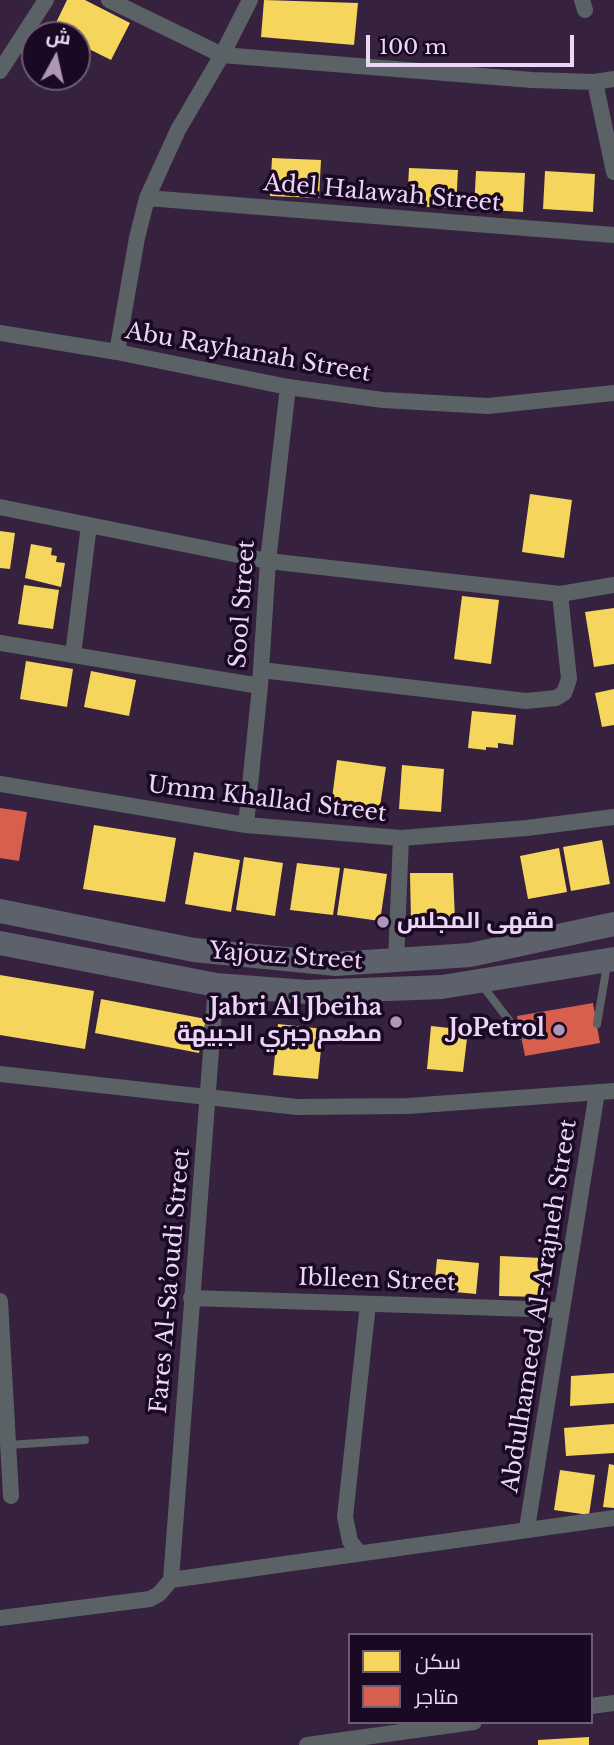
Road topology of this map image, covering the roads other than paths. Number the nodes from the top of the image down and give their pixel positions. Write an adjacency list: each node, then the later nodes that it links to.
1 (46, 0): 5 (street)
2 (109, 0): 4 (street)
3 (250, 0): 4 (street)
4 (222, 55): 7 (street); 9 (street)
5 (0, 71)
6 (614, 79): 7 (street)
7 (596, 82): 8 (street)
8 (614, 172)
9 (147, 198): 10 (street, Adel Halawah Street); 12 (street)
10 (614, 235)
11 (0, 333): 12 (street, Abu Rayhanah Street)
12 (117, 352): 13 (street, Abu Rayhanah Street)
13 (288, 387): 14 (street, Abu Rayhanah Street); 17 (street, Sool Street)
14 (614, 393)
15 (0, 507): 16 (street)
16 (89, 526): 17 (street); 21 (street)
17 (268, 561): 19 (street); 22 (street, Sool Street)
18 (614, 585): 19 (street)
19 (560, 594): 22 (street)
20 (0, 643): 21 (street)
21 (73, 655): 22 (street)
22 (261, 678): 25 (street, Sool Street)
23 (0, 784): 25 (street, Umm Khallad Street)
24 (613, 821): 26 (street, Umm Khallad Street)
25 (246, 825): 26 (street, Umm Khallad Street)
26 (401, 838): 31 (street)
27 (0, 911): 31 (main road, Yajouz Street)
28 (614, 924): 31 (main road, Yajouz Street)
29 (0, 943): 33 (main road, Yajouz Street)
30 (611, 959): 32 (main road, Yajouz Street); 34 (lane)
31 (396, 961)
32 (480, 983): 33 (main road, Yajouz Street); 35 (lane)
33 (216, 985): 39 (street, Fares Al-Sa’oudi Street)
34 (597, 1024)
35 (521, 1036)
36 (0, 1074): 39 (street)
37 (614, 1091): 38 (street)
38 (597, 1092): 39 (street); 43 (street, Abdulhameed Al-Arajneh Street)
39 (209, 1097): 40 (street, Fares Al-Sa’oudi Street)
40 (191, 1298): 42 (street, Iblleen Street); 50 (street, Fares Al-Sa’oudi Street)
41 (0, 1301): 45 (street)
42 (368, 1304): 43 (street, Iblleen Street); 49 (street)
43 (562, 1310): 48 (street, Abdulhameed Al-Arajneh Street)
44 (85, 1440): 45 (lane)
45 (8, 1445): 46 (street)
46 (11, 1496)
47 (614, 1518): 48 (street)
48 (527, 1528): 49 (street)
49 (359, 1553): 50 (street)
50 (171, 1580): 51 (street)
51 (0, 1618)
52 (614, 1703): 53 (street)
53 (593, 1706)
54 (459, 1724): 55 (street)
55 (307, 1745)

